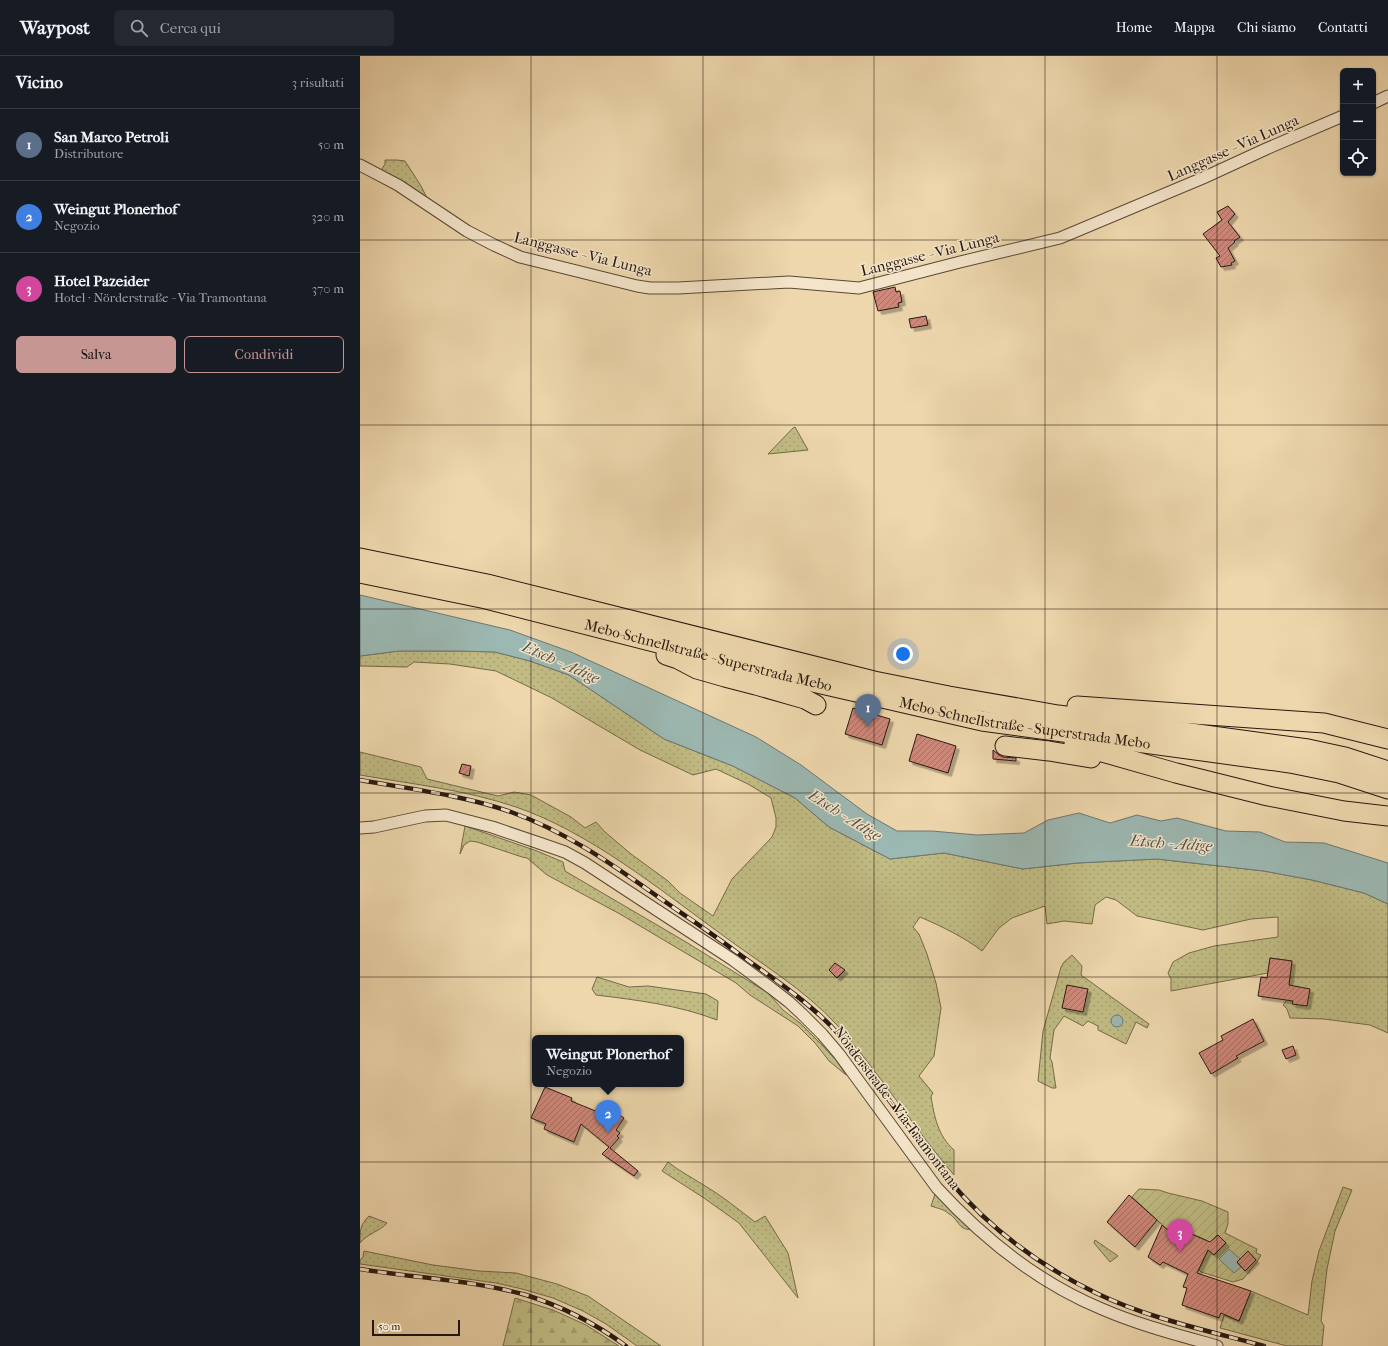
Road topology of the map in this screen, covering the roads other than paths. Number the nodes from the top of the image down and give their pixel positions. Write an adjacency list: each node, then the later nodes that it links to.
1 (1388, 96): 2 (street)
2 (1376, 102)
3 (1340, 117): 4 (street, Langgasse - Via Lunga)
4 (360, 165)
5 (360, 558): 8 (highway, Mebo-Schnellstraße - Superstrada Mebo)
6 (360, 573): 7 (highway, Mebo-Schnellstraße - Superstrada Mebo)
7 (597, 628): 9 (highway); 10 (highway, Mebo-Schnellstraße - Superstrada Mebo)
8 (949, 696): 11 (highway); 13 (highway, Mebo-Schnellstraße - Superstrada Mebo)
9 (816, 705)
10 (982, 721): 13 (highway, Mebo-Schnellstraße - Superstrada Mebo); 14 (highway)
11 (1388, 739)
12 (1005, 746): 14 (highway)
13 (1385, 782)
14 (1251, 792): 15 (highway)
15 (1388, 816)
16 (360, 828): 17 (street, Nörderstraße - Via Tramontana)
17 (1217, 1346)

